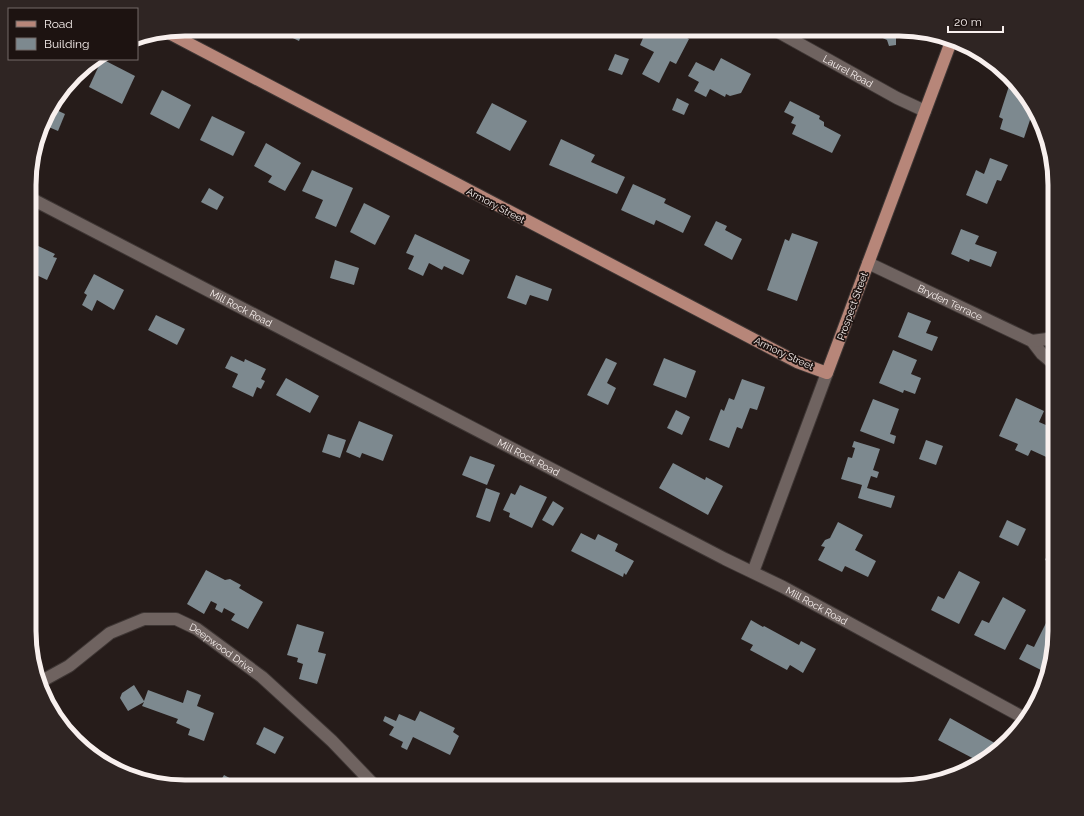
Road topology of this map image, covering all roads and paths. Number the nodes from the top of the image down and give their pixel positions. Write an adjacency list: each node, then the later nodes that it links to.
1 (175, 36): 10 (main road, Armory Street)
2 (786, 36): 4 (street, Laurel Road)
3 (950, 45): 4 (main road, Prospect Street)
4 (925, 110): 6 (main road, Prospect Street)
5 (36, 201): 11 (street, Mill Rock Road)
6 (868, 263): 8 (street, Bryden Terrace); 10 (main road, Prospect Street)
7 (1048, 339): 8 (street)
8 (1032, 341): 9 (street, Bryden Terrace)
9 (1048, 360)
10 (827, 373): 11 (street, Prospect Street)
11 (753, 572): 13 (street, Mill Rock Road)
12 (44, 680): 14 (street, Deepwood Drive)
13 (1021, 716)
14 (369, 780)

